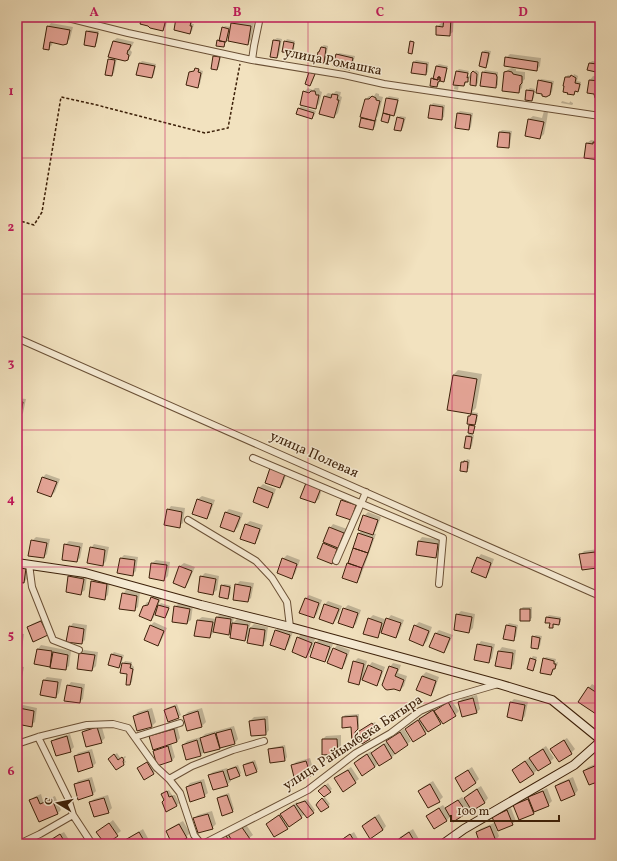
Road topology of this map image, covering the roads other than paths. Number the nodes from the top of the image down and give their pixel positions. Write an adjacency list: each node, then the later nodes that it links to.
1 (64, 17): 3 (street, улица Ромашка)
2 (260, 17): 3 (street)
3 (252, 60): 4 (street, улица Ромашка)
4 (600, 116)
5 (17, 338): 7 (street, улица Полевая)
6 (253, 458): 8 (street)
7 (366, 492): 8 (street); 14 (street, улица Полевая)
8 (361, 504): 10 (street); 13 (street)
9 (188, 520): 15 (street)
10 (336, 561)
11 (17, 563): 12 (street)
12 (29, 564): 15 (street); 16 (street)
13 (439, 584)
14 (600, 596)
15 (290, 627): 17 (street)
16 (79, 650)
17 (499, 684): 22 (street); 28 (street, улица Райымбека Батыра)
18 (180, 722): 20 (street)
19 (38, 737): 20 (street); 23 (street); 25 (street)
20 (135, 737): 24 (street)
21 (264, 741): 24 (street)
22 (600, 741): 29 (street)
23 (17, 744)
24 (169, 779): 28 (street)
25 (73, 815): 26 (street); 27 (street)
26 (18, 844)
27 (92, 844)
28 (202, 844)
29 (443, 844)

